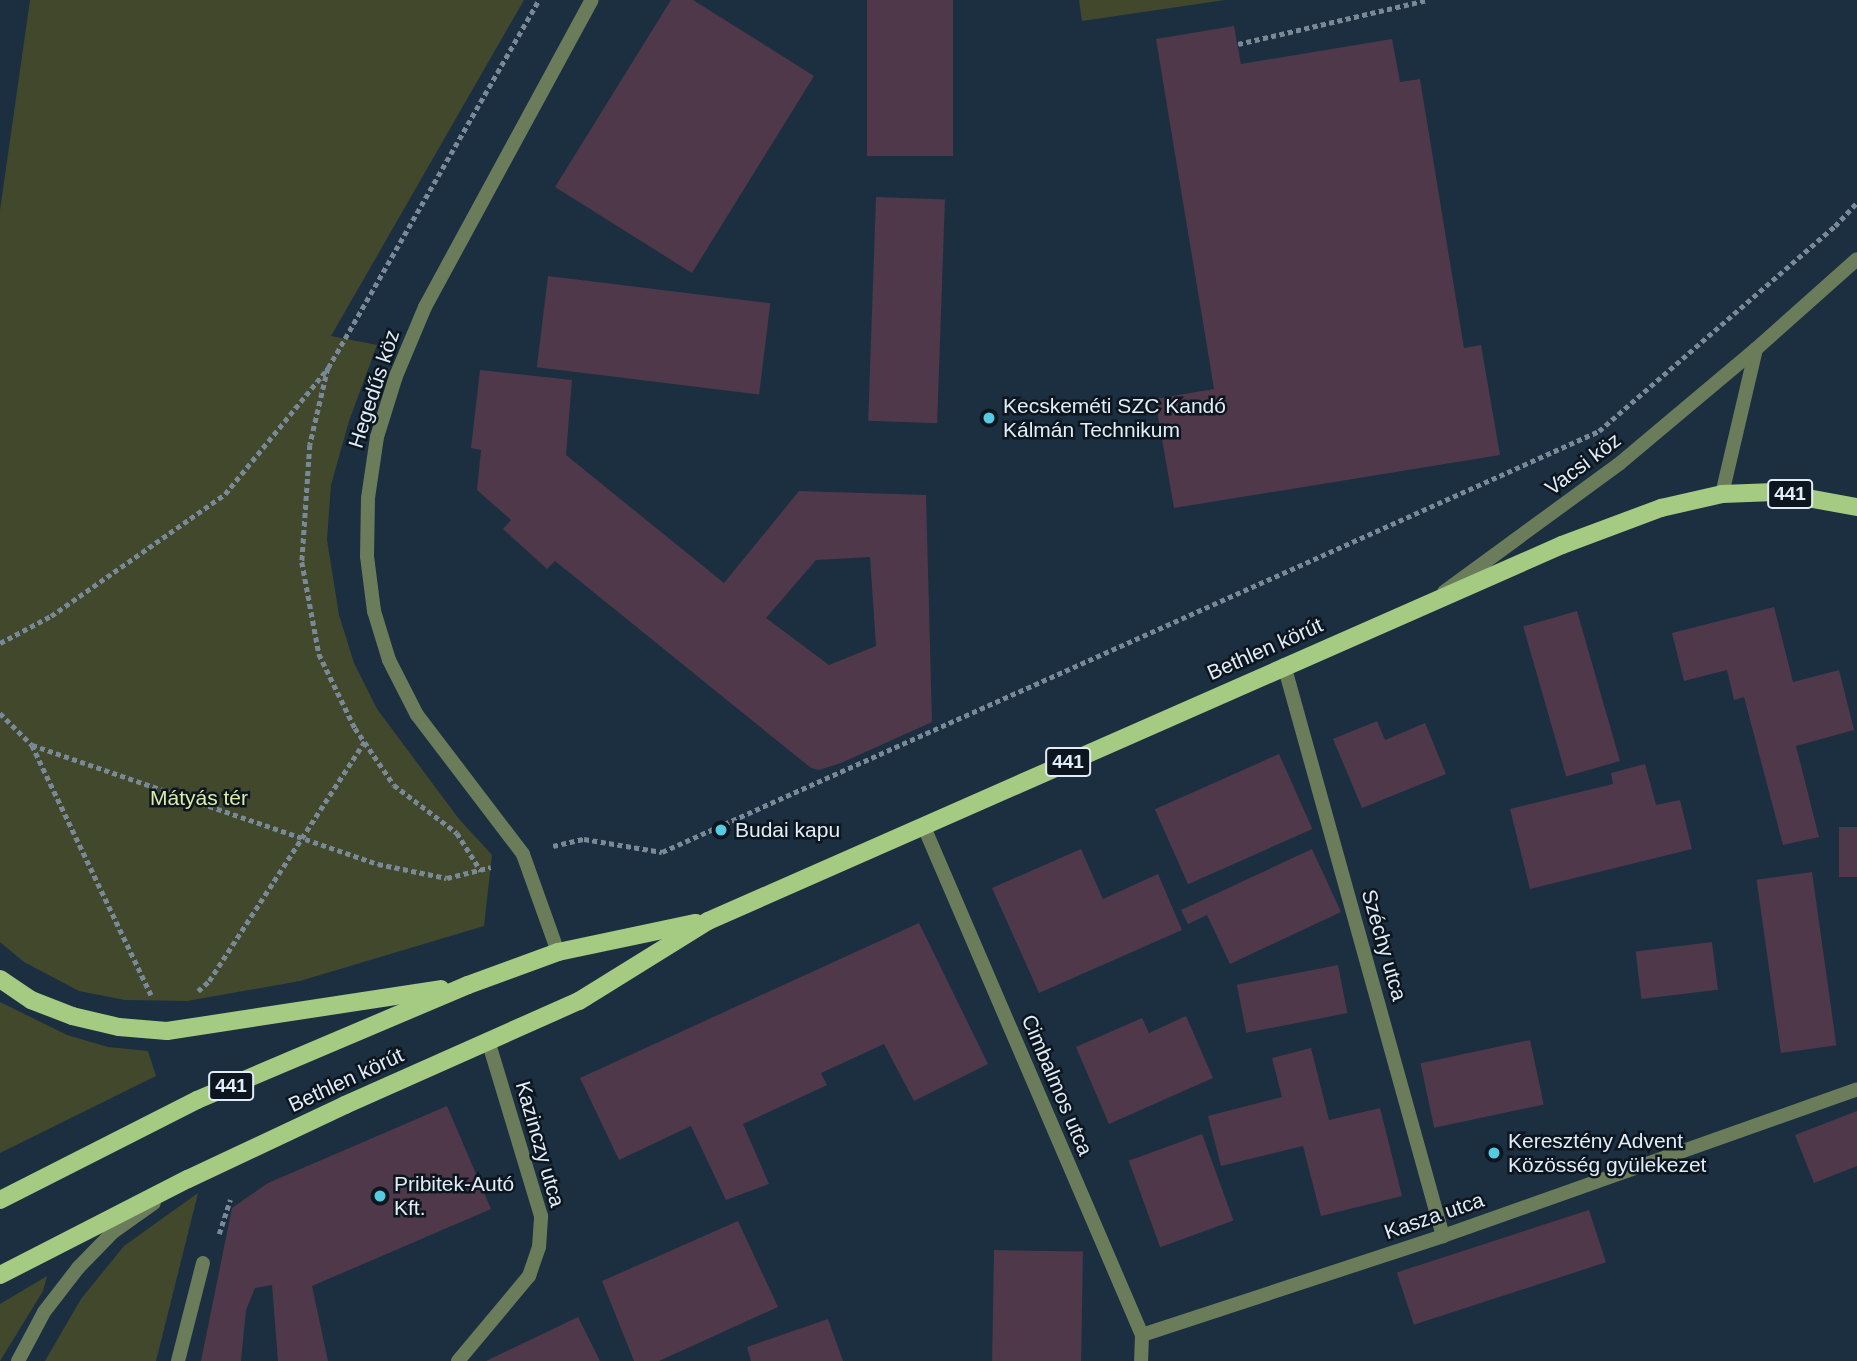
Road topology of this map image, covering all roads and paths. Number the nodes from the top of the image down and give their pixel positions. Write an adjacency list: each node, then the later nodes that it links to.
1 (539, 0): 8 (path)
2 (592, 0): 19 (street, Hegedűs köz)
3 (1427, 0): 4 (path)
4 (1238, 44)
5 (1857, 202): 19 (path)
6 (1857, 259): 7 (street, Vacsi köz)
7 (1756, 349): 9 (street); 11 (street, Vacsi köz)
8 (328, 368): 12 (path); 15 (path)
9 (1721, 494): 10 (main road, Bethlen körút / 441); 11 (main road, Bethlen körút / 441)
10 (1857, 507)
11 (1428, 604): 13 (main road, Bethlen körút / 441)
12 (0, 643)
13 (1284, 665): 17 (main road, Bethlen körút / 441); 31 (street, Széchy utca)
14 (0, 713): 16 (path)
15 (365, 741): 18 (path); 20 (path)
16 (32, 746): 18 (path); 26 (path)
17 (923, 827): 21 (main road, Bethlen körút / 441); 34 (street, Cimbalmos utca)
18 (301, 838): 20 (path); 25 (path)
19 (523, 854): 20 (path); 22 (street, Hegedűs köz)
20 (481, 871)
21 (708, 921): 22 (main road, Bethlen körút / 441); 27 (main road, Bethlen körút / 441)
22 (558, 952): 24 (main road, Bethlen körút / 441)
23 (0, 979): 24 (main road)
24 (468, 985): 30 (main road, Bethlen körút / 441)
25 (191, 997)
26 (155, 1002)
27 (488, 1040): 29 (main road, Bethlen körút / 441); 37 (street, Kazinczy utca)
28 (1857, 1089): 31 (street, Kasza utca)
29 (187, 1179): 33 (main road, Bethlen körút / 441); 35 (street)
30 (0, 1200)
31 (1443, 1236): 34 (street, Kasza utca)
32 (203, 1263): 36 (street)
33 (0, 1275)
34 (1142, 1335): 38 (street, Cimbalmos utca)
35 (18, 1361)
36 (178, 1361)
37 (458, 1361)
38 (1141, 1361)

